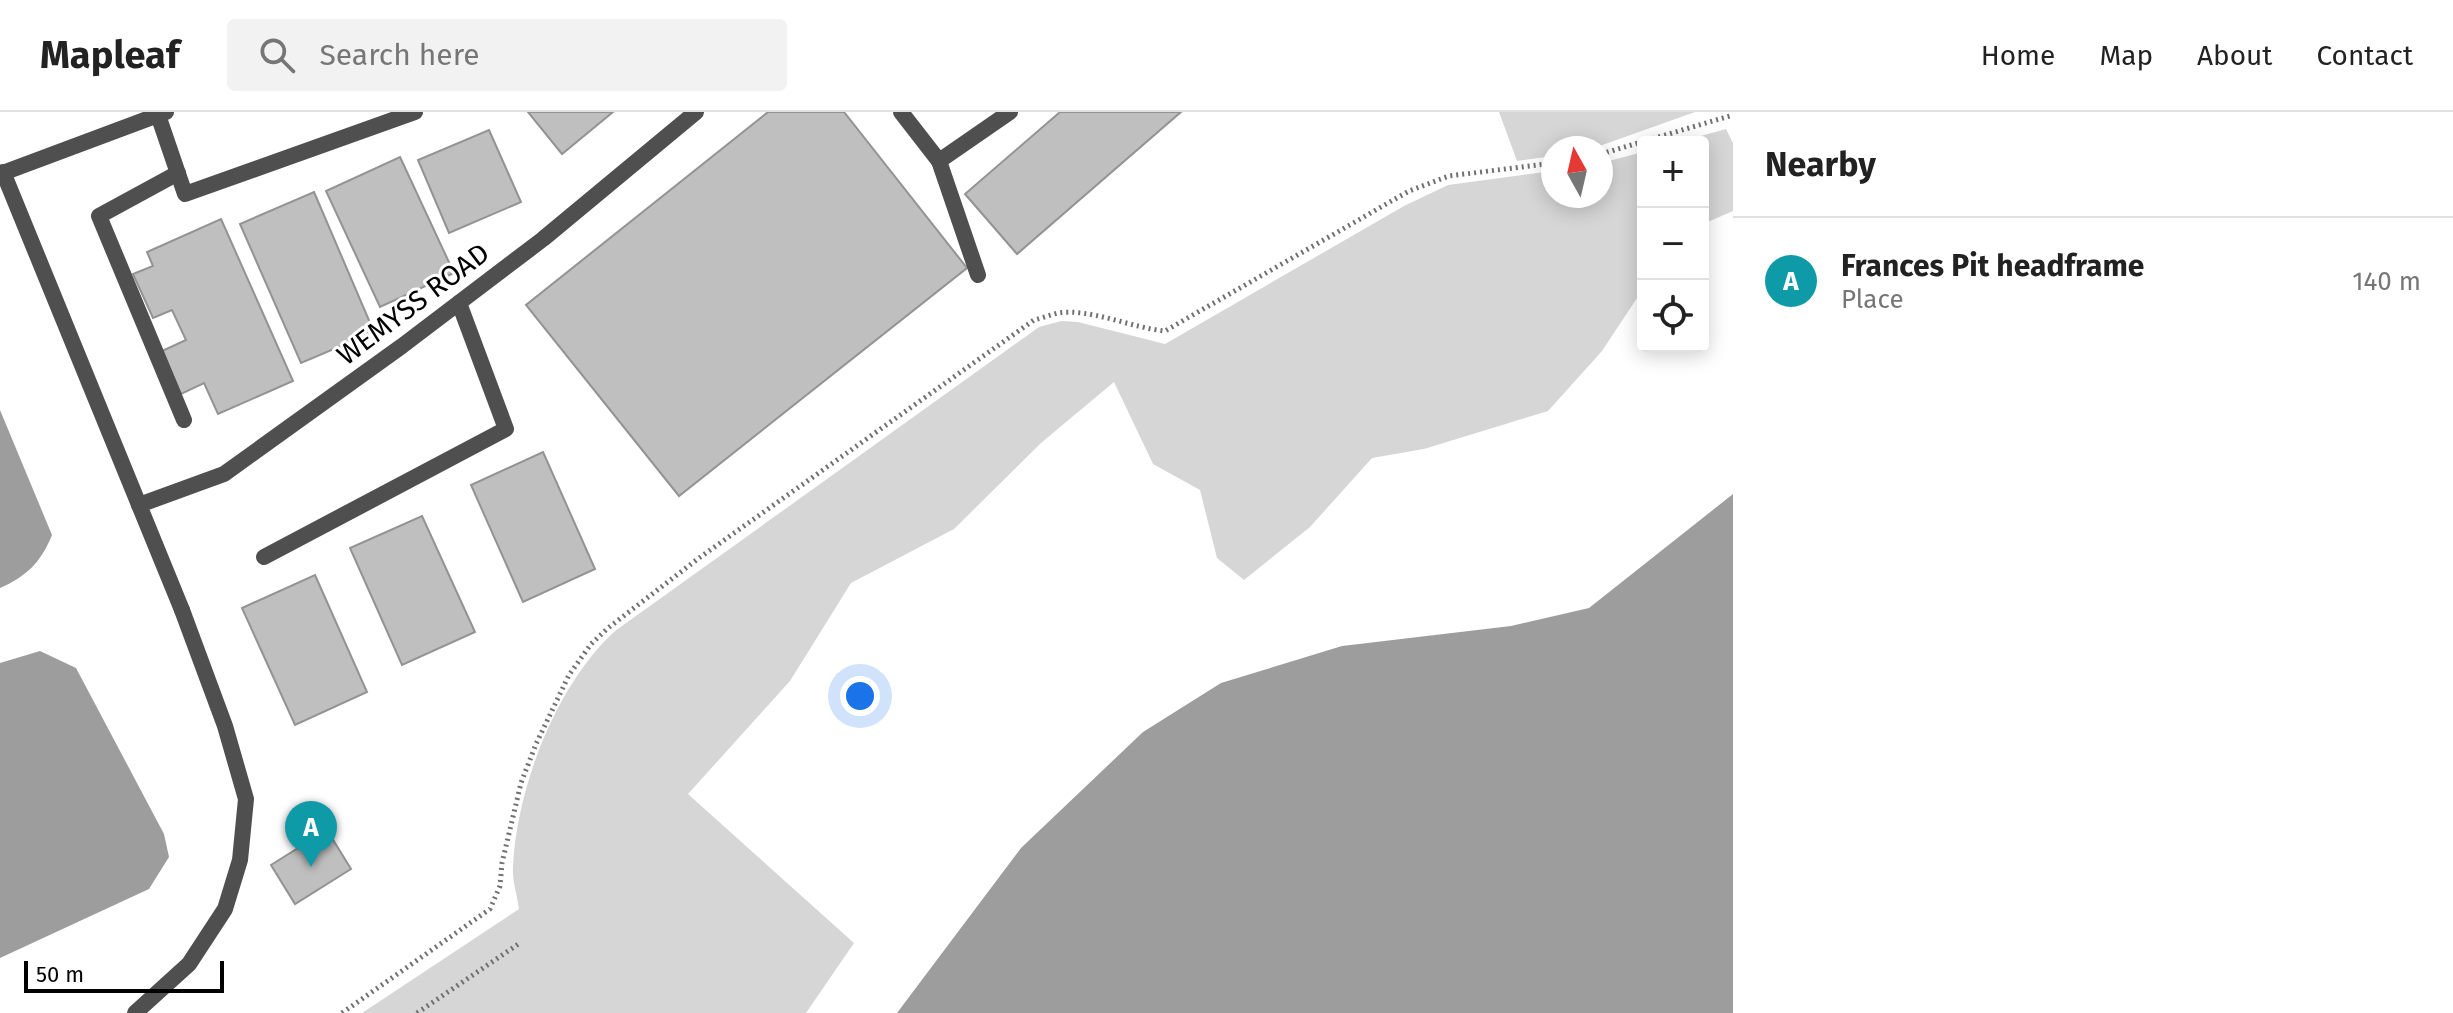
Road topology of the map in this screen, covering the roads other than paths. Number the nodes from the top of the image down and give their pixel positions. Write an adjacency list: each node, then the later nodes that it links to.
1 (415, 112): 8 (street)
2 (696, 112): 10 (street, WEMYSS ROAD)
3 (901, 112): 6 (street)
4 (1010, 112): 6 (street)
5 (162, 114): 7 (street); 8 (street)
6 (939, 161): 9 (street)
7 (2, 173): 12 (street)
8 (178, 173): 11 (street)
9 (978, 275)
10 (459, 303): 12 (street, WEMYSS ROAD); 13 (street)
11 (184, 420)
12 (139, 505): 14 (street)
13 (264, 557)
14 (135, 1013)

